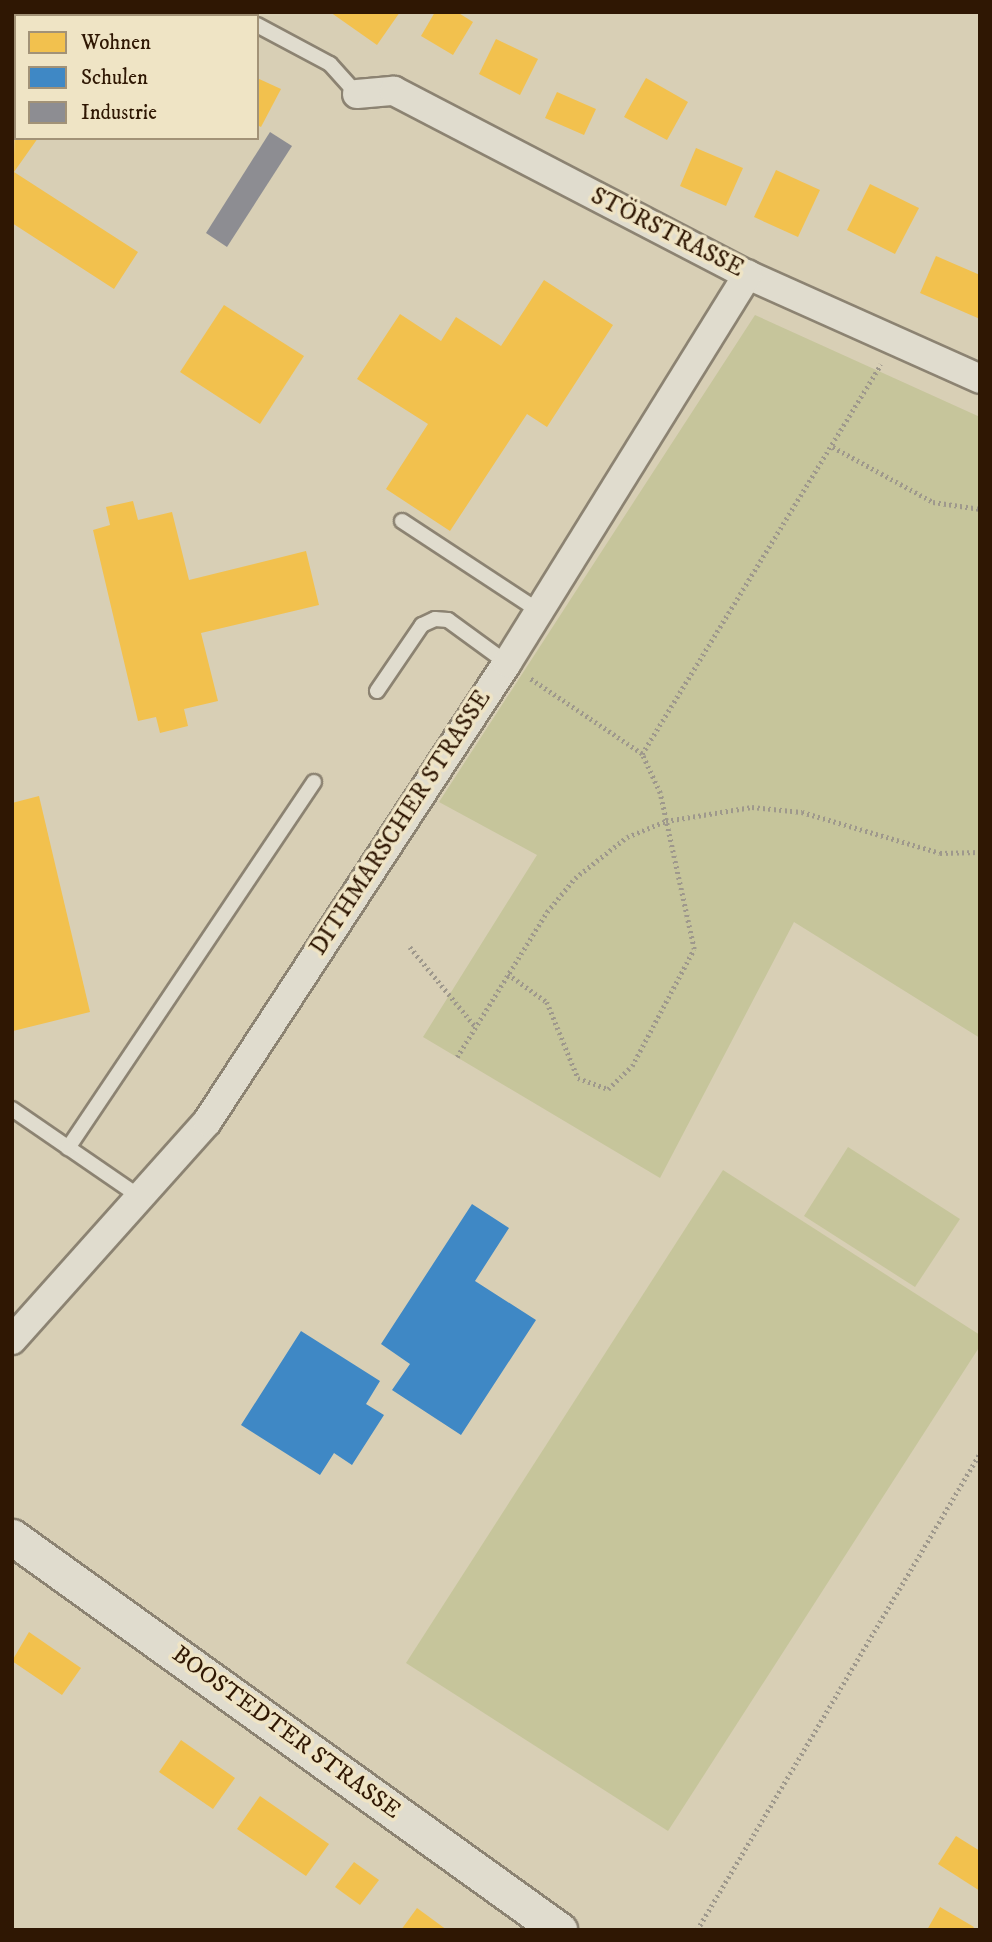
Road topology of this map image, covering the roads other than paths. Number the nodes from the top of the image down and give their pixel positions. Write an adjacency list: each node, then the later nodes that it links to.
1 (259, 26): 2 (lane)
2 (357, 94): 3 (street, STÖRSTRASSE)
3 (748, 275): 4 (street, STÖRSTRASSE); 6 (street, DITHMARSCHER STRASSE)
4 (980, 379)
5 (402, 521): 6 (lane)
6 (539, 611): 7 (street, DITHMARSCHER STRASSE)
7 (507, 663): 8 (lane); 12 (street, DITHMARSCHER STRASSE)
8 (377, 691)
9 (314, 782): 11 (lane)
10 (12, 1110): 11 (lane)
11 (68, 1148): 12 (lane)
12 (140, 1197): 13 (street, DITHMARSCHER STRASSE)
13 (12, 1340)
14 (12, 1537): 15 (street, BOOSTEDTER STRASSE)
15 (559, 1930)

